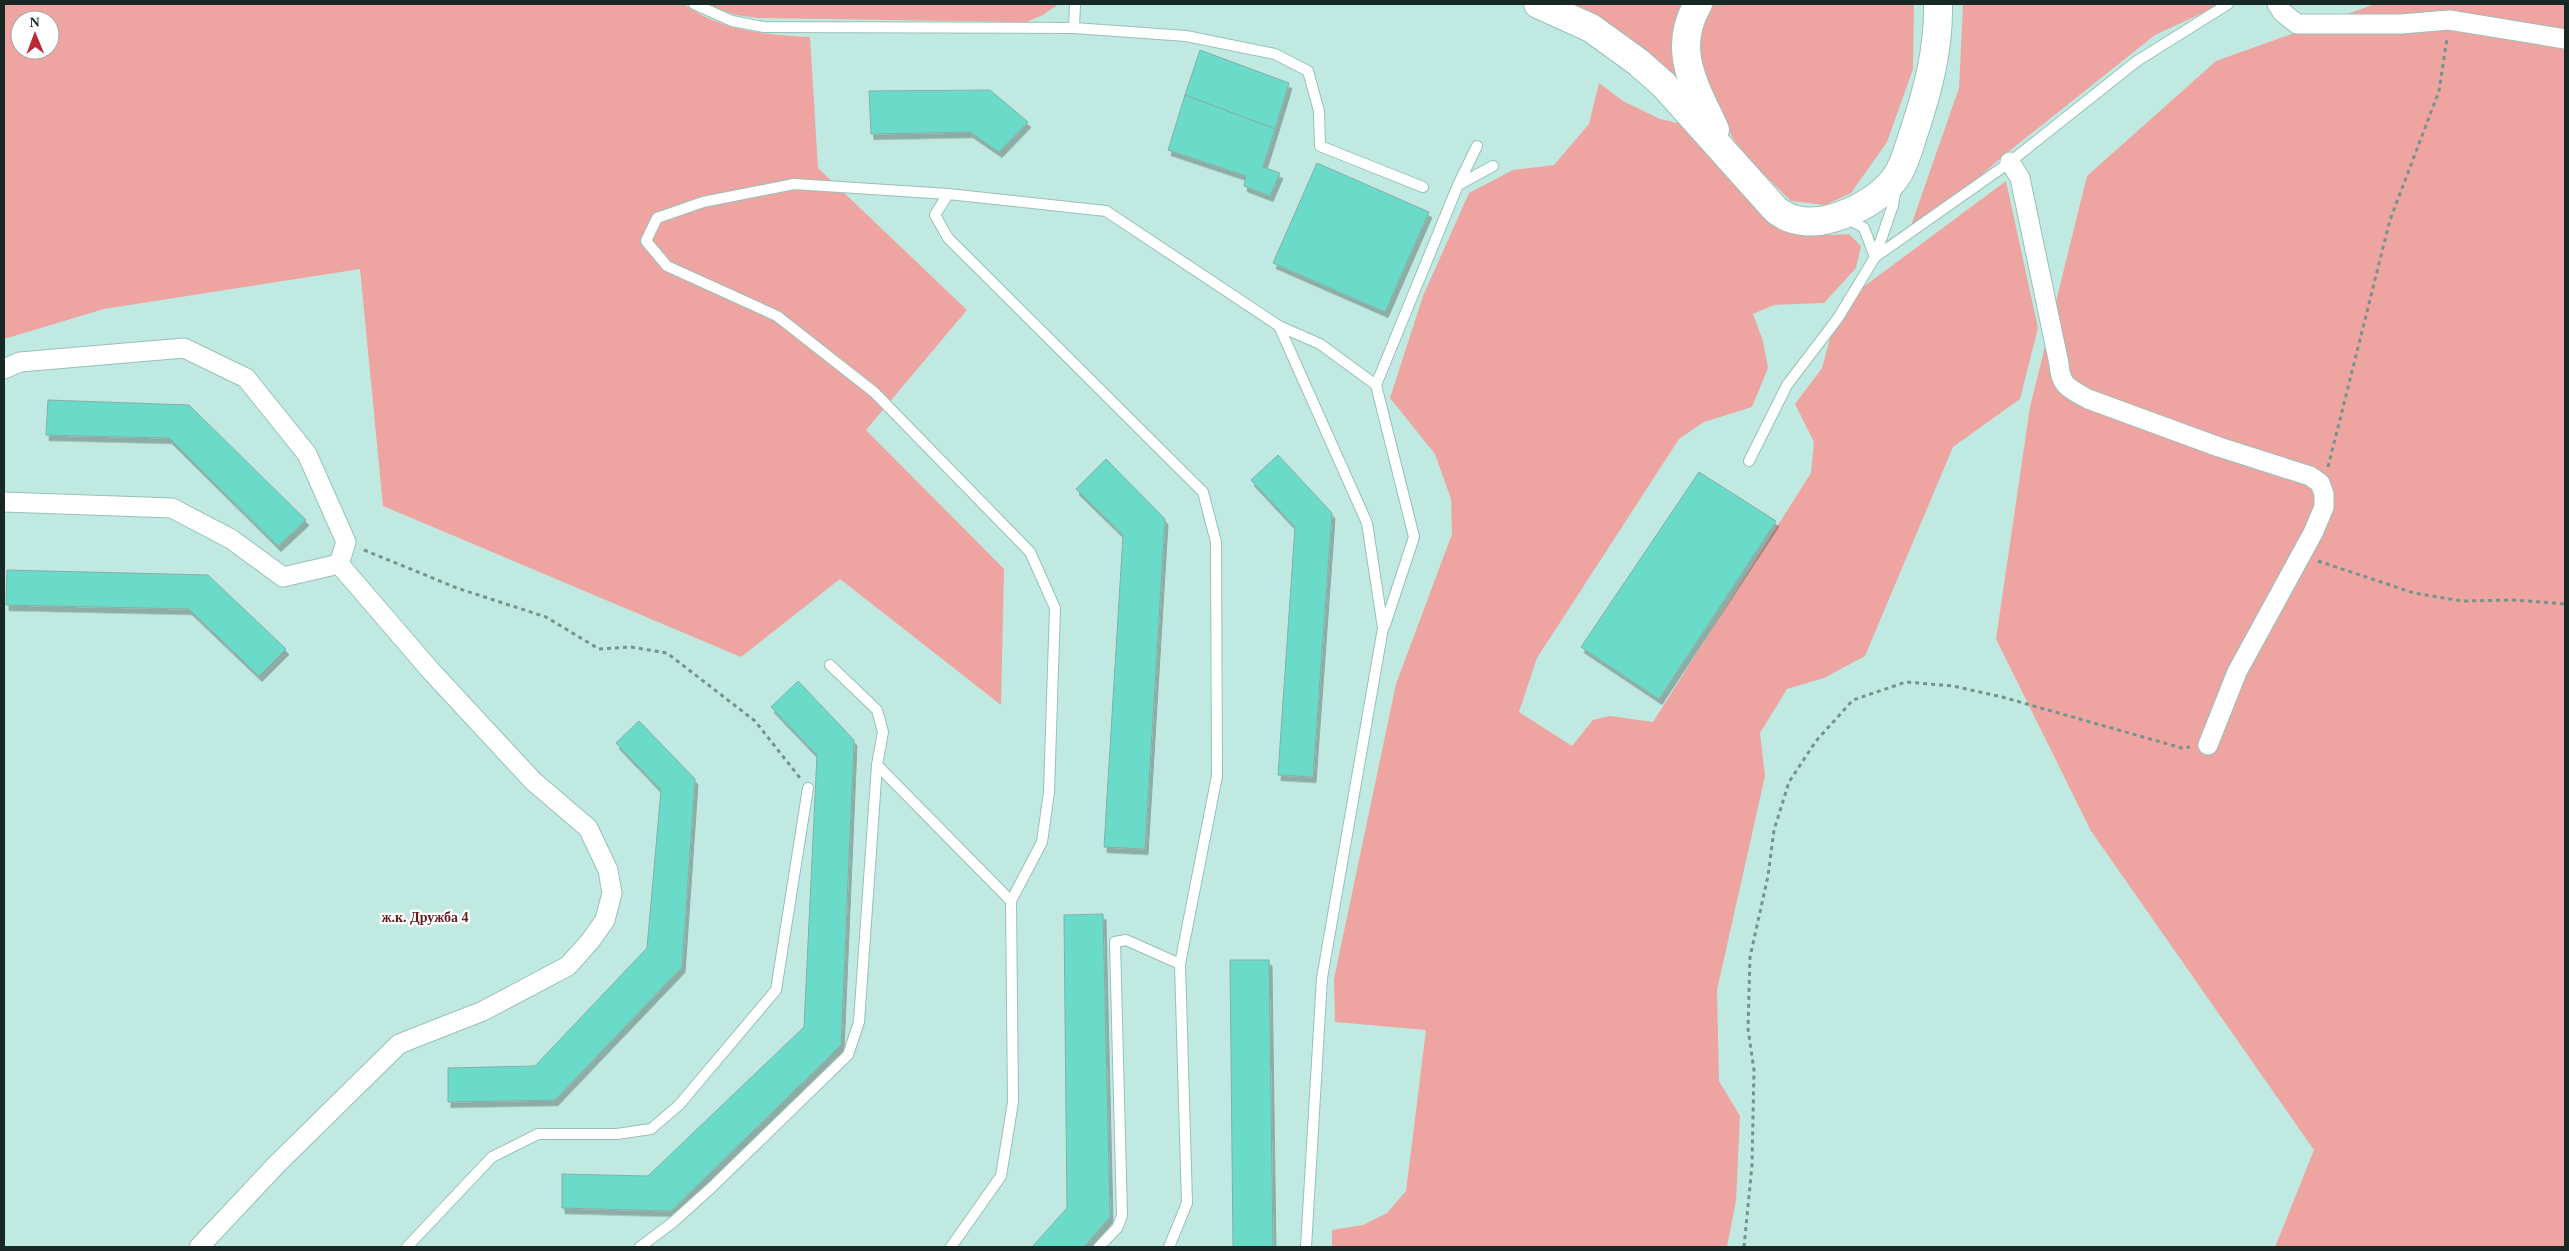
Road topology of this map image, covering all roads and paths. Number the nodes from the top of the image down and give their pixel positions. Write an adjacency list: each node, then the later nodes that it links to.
1 (694, 4): 9 (lane)
2 (1075, 4): 9 (lane)
3 (1538, 4): 12 (main road)
4 (1698, 4): 12 (main road)
5 (1938, 4): 15 (main road)
6 (2228, 4): 13 (lane)
7 (2277, 4): 8 (street)
8 (2449, 20): 10 (street); 25 (path)
9 (1074, 28): 17 (lane)
10 (2565, 39)
11 (1477, 146): 16 (lane)
12 (1729, 160): 19 (main road)
13 (2010, 162): 20 (lane); 25 (street)
14 (1492, 166): 16 (lane)
15 (1897, 176): 19 (main road); 20 (lane)
16 (1458, 185): 23 (lane)
17 (1423, 187)
18 (948, 194): 21 (lane); 36 (lane); 37 (lane)
19 (1842, 216): 20 (lane)
20 (1876, 257): 24 (lane)
21 (1279, 326): 23 (lane); 31 (lane)
22 (4, 369): 27 (street)
23 (1376, 385): 31 (lane)
24 (1749, 461)
25 (2320, 483): 28 (street)
26 (4, 502): 29 (street)
27 (346, 542): 29 (street); 35 (path)
28 (2300, 556): 30 (path); 33 (street)
29 (340, 564): 38 (street)
30 (2565, 604)
31 (1384, 628): 44 (lane)
32 (830, 665): 34 (lane)
33 (2208, 745): 45 (path)
34 (877, 765): 36 (lane); 40 (lane)
35 (808, 788): 39 (lane)
36 (1011, 901): 41 (lane)
37 (1180, 964): 42 (lane); 43 (lane)
38 (199, 1247)
39 (407, 1247)
40 (640, 1247)
41 (951, 1247)
42 (1098, 1247)
43 (1169, 1247)
44 (1306, 1247)
45 (1744, 1247)

